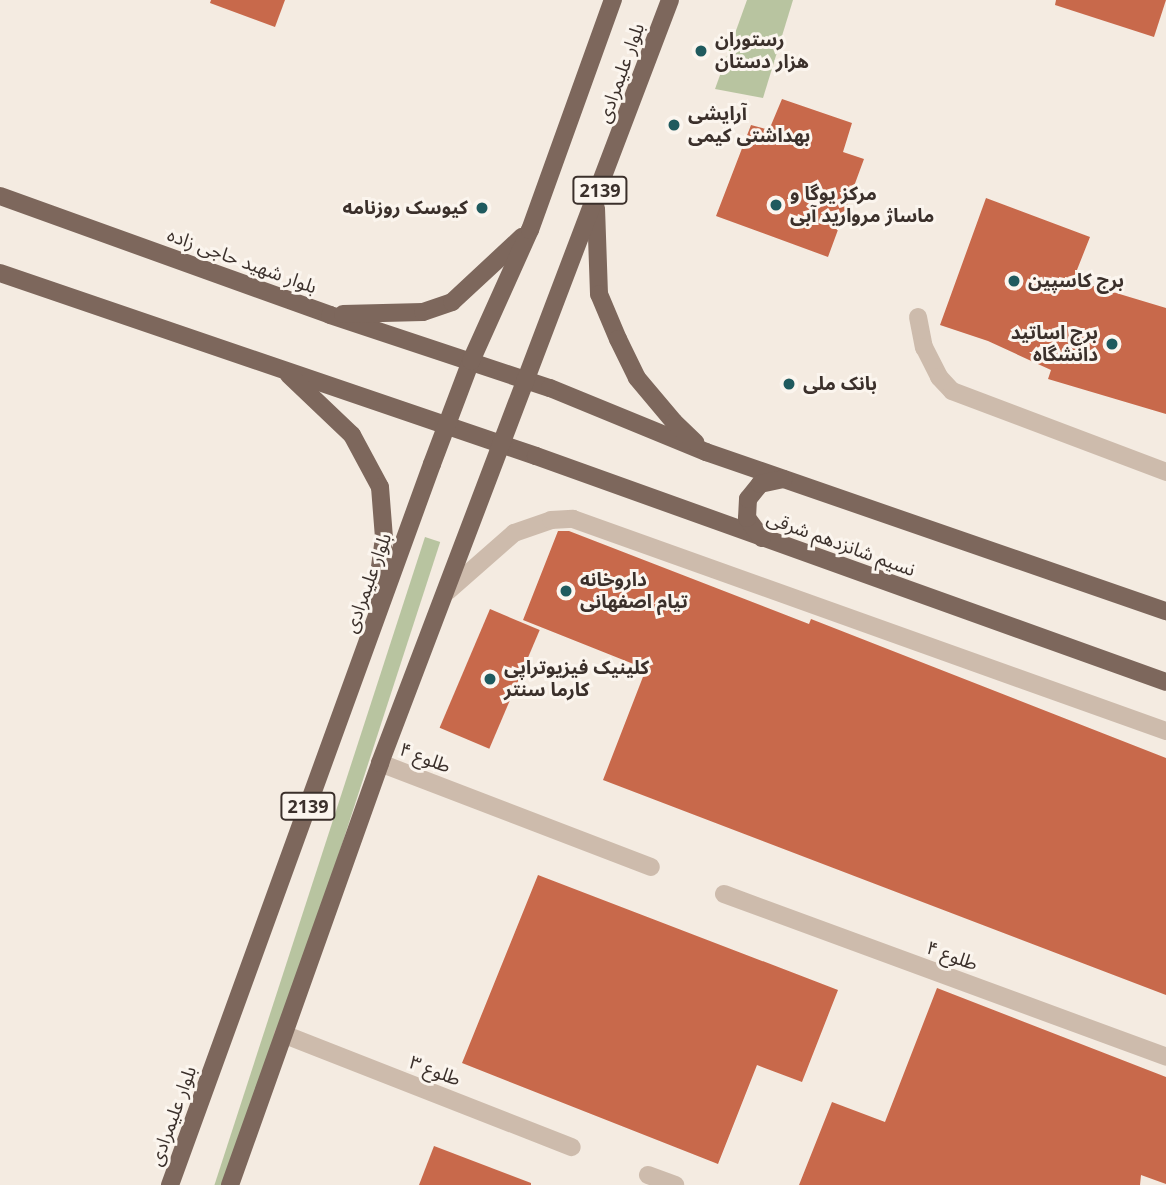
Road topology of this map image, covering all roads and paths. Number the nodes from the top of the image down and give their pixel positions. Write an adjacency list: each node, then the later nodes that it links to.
1 (613, 0): 5 (main road, بلوار علیمرادی / 2139)
2 (670, 0): 4 (main road, بلوار علیمرادی / 2139)
3 (0, 195): 7 (main road, بلوار شهید حاجی زاده)
4 (595, 202): 11 (main road, بلوار علیمرادی / 2139); 14 (main road)
5 (530, 230): 7 (main road); 9 (main road, بلوار علیمرادی / 2139)
6 (0, 273): 10 (main road)
7 (330, 314): 9 (main road, بلوار شهید حاجی زاده)
8 (918, 317): 15 (street)
9 (471, 362): 11 (main road, بلوار شهید حاجی زاده); 12 (main road, بلوار علیمرادی)
10 (284, 370): 12 (main road); 20 (main road)
11 (527, 380): 13 (main road, بلوار علیمرادی); 14 (main road)
12 (447, 427): 13 (main road, نسیم شانزدهم شرقی); 20 (main road, بلوار علیمرادی / 2139)
13 (501, 446): 17 (main road, نسیم شانزدهم شرقی); 18 (main road, بلوار علیمرادی / 2139)
14 (706, 452): 16 (main road)
15 (1166, 472)
16 (783, 479): 17 (main road); 19 (main road)
17 (762, 538): 21 (main road, نسیم شانزدهم شرقی)
18 (448, 591): 22 (street); 23 (main road, بلوار علیمرادی / 2139)
19 (1166, 611)
20 (371, 633): 30 (main road, بلوار علیمرادی / 2139)
21 (1166, 682)
22 (1166, 731)
23 (380, 763): 24 (street, طلوع ۴); 26 (main road, بلوار علیمرادی / 2139)
24 (651, 867)
25 (723, 894): 27 (street, طلوع ۴)
26 (283, 1034): 28 (street, طلوع ۳); 31 (main road, بلوار علیمرادی / 2139)
27 (1166, 1057)
28 (572, 1147)
29 (648, 1175): 32 (street)
30 (170, 1185)
31 (230, 1185)
32 (675, 1185)

